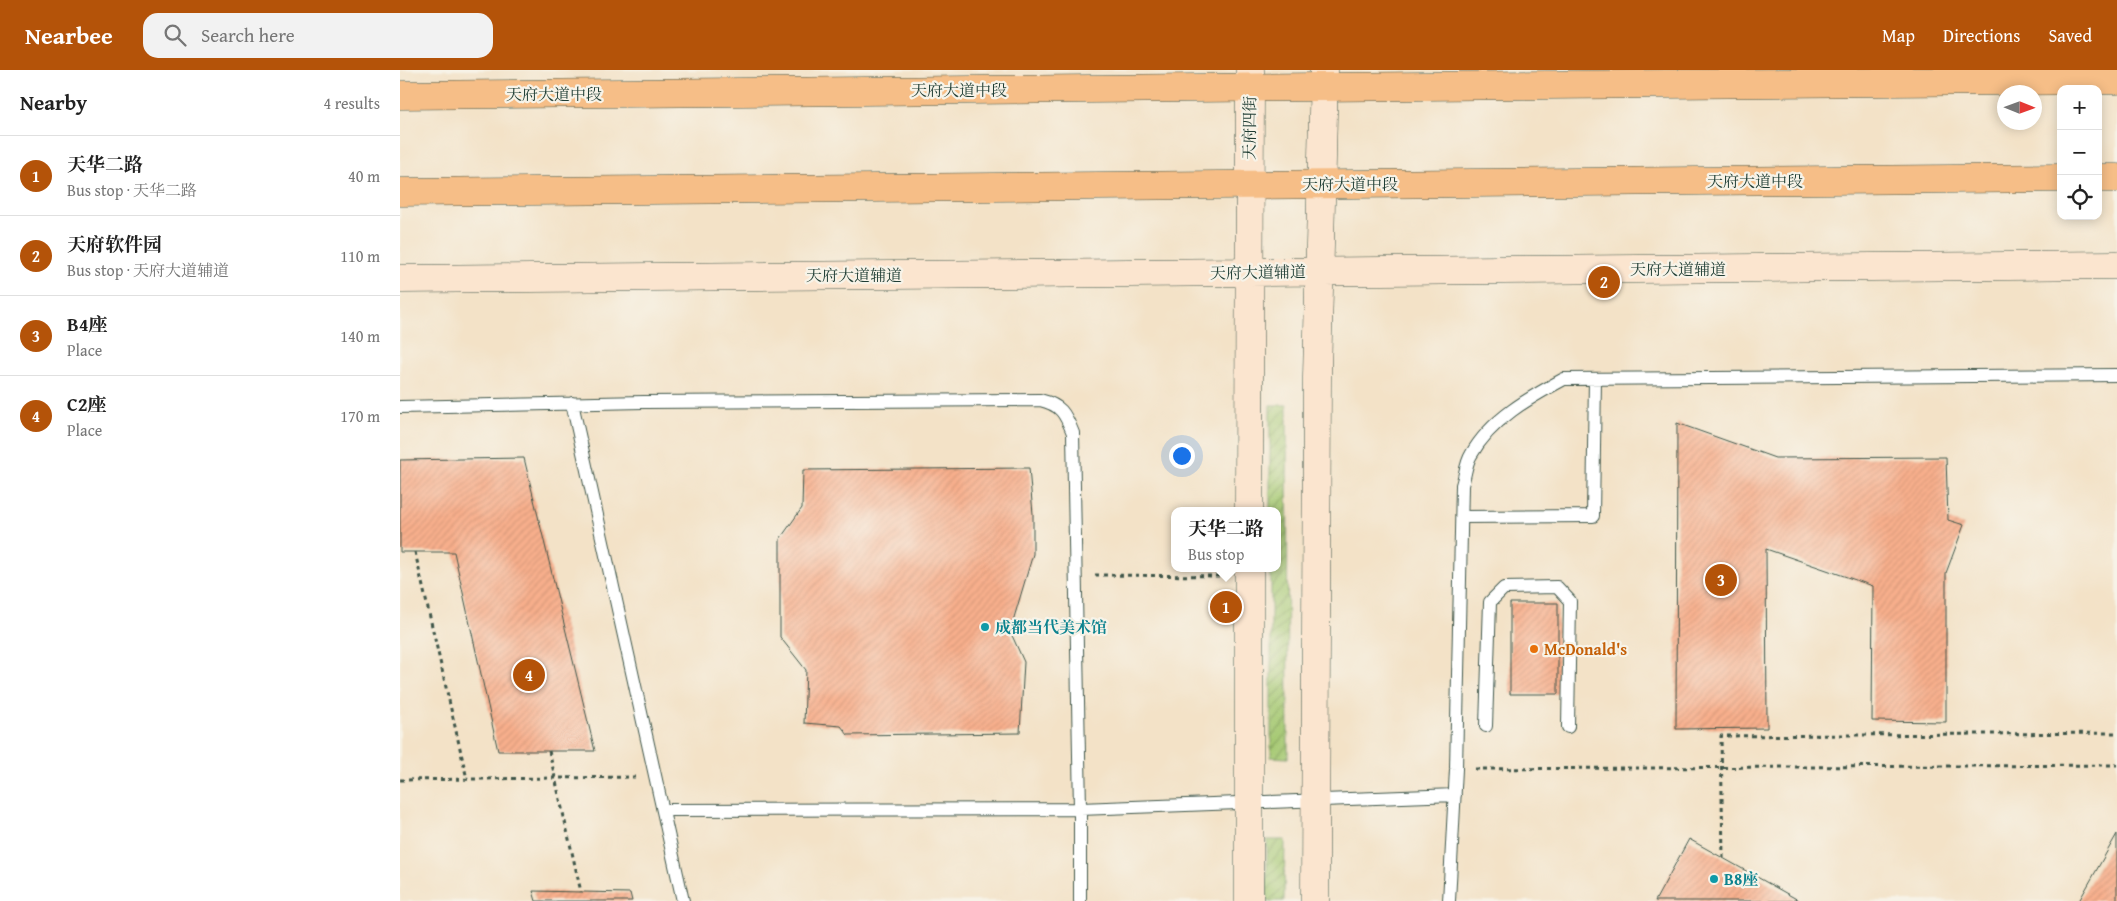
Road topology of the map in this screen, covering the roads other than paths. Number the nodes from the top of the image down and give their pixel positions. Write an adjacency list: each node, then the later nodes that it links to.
1 (1250, 79): 2 (main road, 天府大道中段); 4 (main road, 天府大道中段); 8 (street, 天府四街)
2 (1324, 79): 3 (main road, 天府大道中段); 9 (street)
3 (2117, 80)
4 (400, 95)
5 (2057, 178): 9 (main road, 天府大道中段)
6 (2102, 178): 7 (main road)
7 (2117, 178)
8 (1249, 185): 9 (main road, 天府大道中段); 10 (main road, 天府大道中段); 13 (street, 天府四街)
9 (1322, 185): 12 (street)
10 (400, 192)
11 (2117, 265): 12 (street, 天府大道辅道)
12 (1319, 271): 13 (street, 天府大道辅道); 25 (street)
13 (1248, 272): 14 (street, 天府大道辅道); 19 (street, 天府四街)
14 (400, 279)
15 (2117, 375): 16 (lane)
16 (1595, 379): 20 (lane); 20 (lane)
17 (572, 403): 18 (lane); 27 (lane); 28 (lane)
18 (400, 407)
19 (1249, 507)
20 (1462, 518): 24 (lane)
21 (1249, 572): 26 (street)
22 (1486, 726): 23 (lane)
23 (1568, 727)
24 (1455, 795): 25 (lane); 33 (lane)
25 (1316, 800): 26 (lane); 32 (street)
26 (1248, 802): 27 (lane); 31 (street)
27 (1080, 809): 28 (lane); 30 (lane)
28 (662, 810): 29 (lane)
29 (683, 901)
30 (1080, 901)
31 (1249, 901)
32 (1316, 901)
33 (1449, 901)

